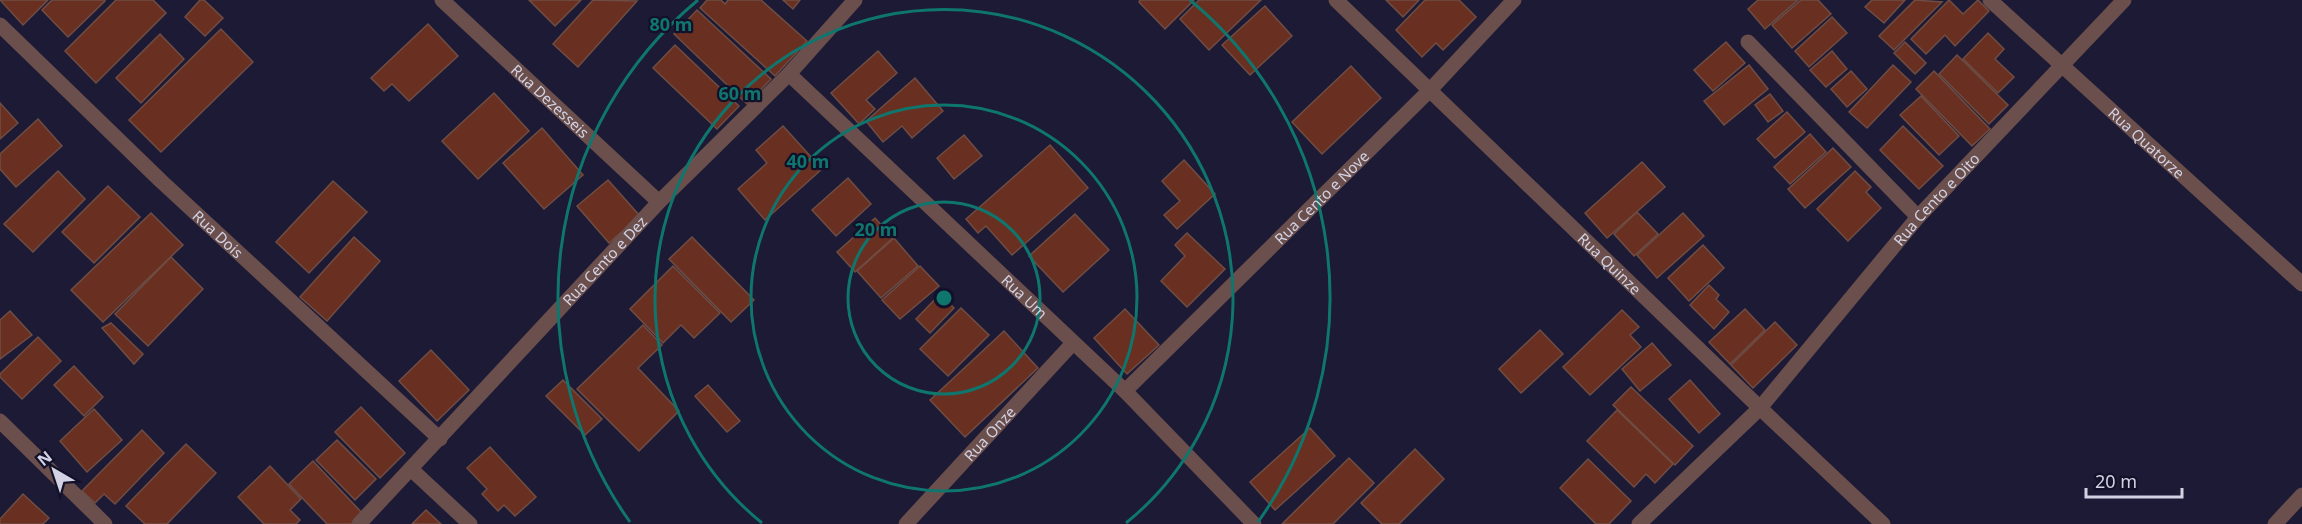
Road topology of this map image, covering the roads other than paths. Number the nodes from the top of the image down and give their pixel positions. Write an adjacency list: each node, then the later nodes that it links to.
1 (442, 0): 12 (street, Rua Dezesseis)
2 (855, 0): 10 (street, Rua Cento e Dez)
3 (1336, 0): 11 (street, Rua Quinze)
4 (1514, 0): 11 (street, Rua Cento e Nove)
5 (1990, 0): 9 (street, Rua Quatorze)
6 (2124, 0): 9 (street, Rua Cento e Oito)
7 (0, 25): 19 (street, Rua Dois)
8 (1748, 42): 13 (street)
9 (2063, 67): 13 (street, Rua Cento e Oito); 14 (street, Rua Quatorze)
10 (789, 74): 12 (street, Rua Cento e Dez); 15 (street, Rua Um)
11 (1431, 89): 16 (street, Rua Cento e Nove); 17 (street, Rua Quinze)
12 (659, 202): 19 (street, Rua Cento e Dez)
13 (1918, 217): 17 (street, Rua Cento e Oito)
14 (2302, 284)
15 (1073, 343): 16 (street, Rua Um); 25 (street, Rua Onze)
16 (1125, 391): 26 (street, Rua Um)
17 (1760, 408): 27 (street, Rua Cento e Oito); 28 (street, Rua Quinze)
18 (0, 421): 22 (street)
19 (440, 439): 20 (street, Rua Cento e Dez)
20 (412, 470): 23 (street, Rua Cento e Dez); 24 (street)
21 (2302, 495): 29 (street)
22 (105, 524)
23 (359, 524)
24 (470, 524)
25 (906, 524)
26 (1254, 524)
27 (1639, 524)
28 (1883, 524)
29 (2275, 524)

